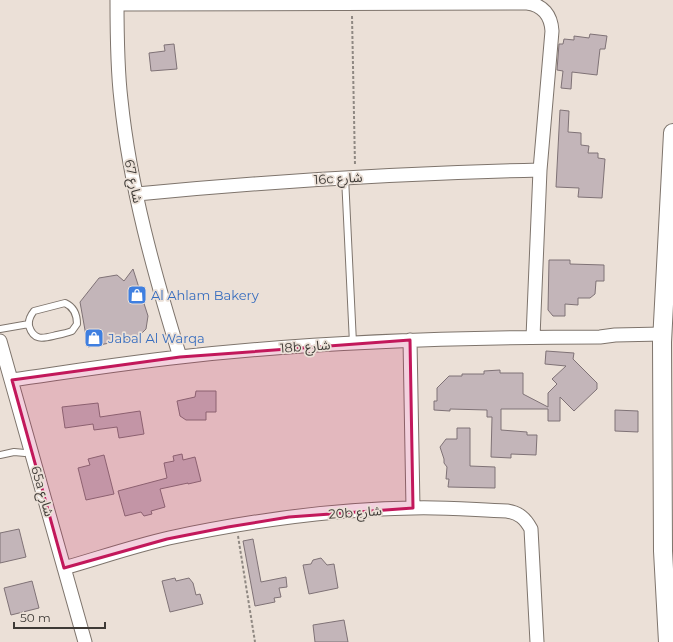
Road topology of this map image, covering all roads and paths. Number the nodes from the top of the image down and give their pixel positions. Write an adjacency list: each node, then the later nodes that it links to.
1 (117, 2): 3 (street); 7 (street, شارع 67)
2 (407, 2): 3 (street); 5 (street)
3 (351, 4): 6 (path)
4 (673, 133): 11 (street)
5 (540, 170): 6 (street, 16c شارع); 10 (street)
6 (350, 177): 7 (street, 16c شارع); 14 (lane)
7 (137, 194): 15 (street, شارع 67)
8 (29, 324): 8 (lane); 9 (lane)
9 (0, 329)
10 (534, 337): 11 (street, 18b شارع); 12 (street, 18b شارع)
11 (662, 338): 22 (street)
12 (410, 340): 14 (street, 18b شارع); 19 (street)
13 (0, 341): 16 (street, 65a شارع)
14 (353, 343): 15 (street, 18b شارع)
15 (180, 357): 16 (street, 18b شارع)
16 (12, 380): 17 (street, 65a شارع)
17 (31, 451): 18 (lane); 21 (street, 65a شارع)
18 (0, 455)
19 (413, 508): 20 (street, 20b شارع); 25 (street, 20b شارع)
20 (236, 525): 21 (street, 20b شارع); 24 (path)
21 (64, 568): 23 (street, 65a شارع)
22 (669, 627)
23 (85, 642)
24 (255, 642)
25 (537, 642)

